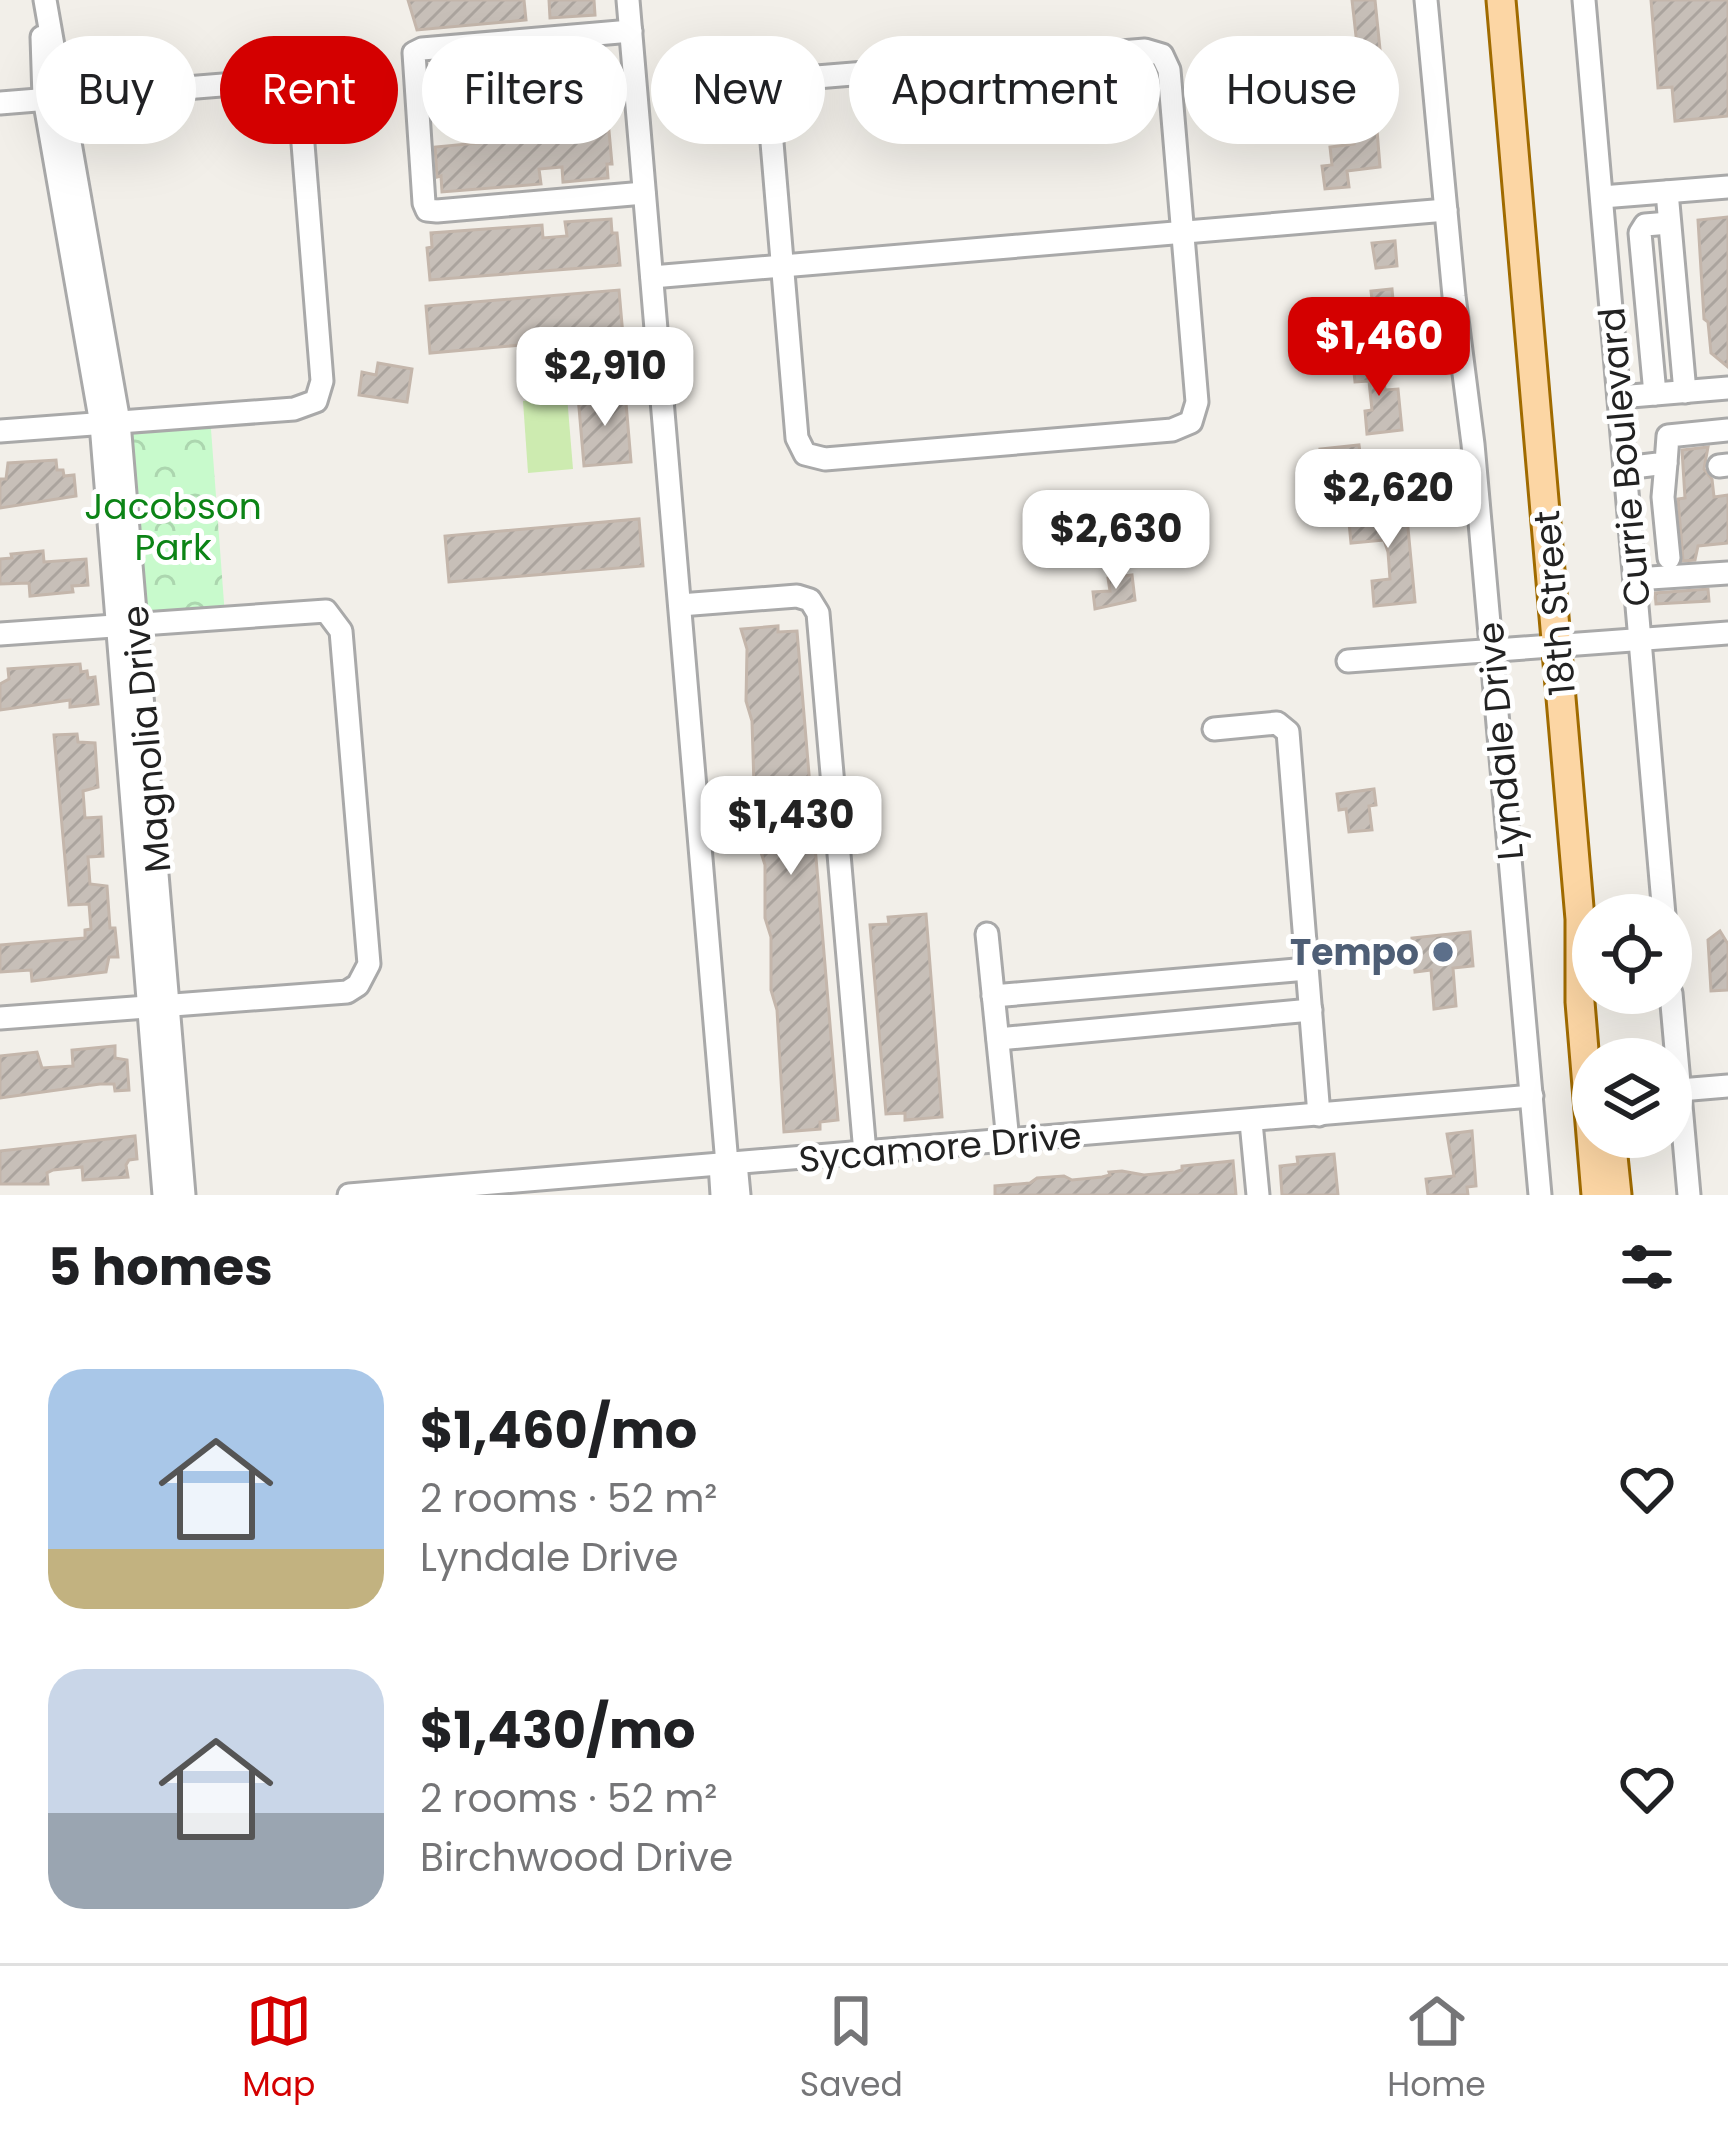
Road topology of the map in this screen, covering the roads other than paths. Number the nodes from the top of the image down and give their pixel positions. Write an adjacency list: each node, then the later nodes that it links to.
1 (43, 0): 7 (street, Magnolia Drive)
2 (628, 0): 6 (street)
3 (1426, 0): 16 (street, Lyndale Drive)
4 (1501, 0): 38 (main road, 18th Street)
5 (1584, 0): 15 (street, Currie Boulevard)
6 (631, 31): 14 (street); 14 (street)
7 (47, 36)
8 (196, 87): 25 (street)
9 (36, 99): 10 (street)
10 (0, 103)
11 (62, 144): 25 (street, Magnolia Drive)
12 (1728, 187): 13 (street)
13 (1667, 191): 15 (street); 17 (street)
14 (644, 193): 20 (street)
15 (1602, 197): 24 (street, Currie Boulevard)
16 (1446, 210): 18 (street); 39 (street, Lyndale Drive)
17 (1669, 223): 22 (street); 23 (street)
18 (1183, 232): 19 (street); 19 (street); 19 (street)
19 (782, 266): 20 (street)
20 (652, 277): 33 (street)
21 (1728, 388): 22 (street)
22 (1685, 392): 23 (street)
23 (1655, 394): 24 (street)
24 (1619, 398): 29 (street, Currie Boulevard)
25 (110, 423): 27 (street); 34 (street, Magnolia Drive)
26 (1728, 430): 28 (street)
27 (0, 431)
28 (1666, 463): 29 (street); 30 (street)
29 (1625, 468): 32 (street, Currie Boulevard)
30 (1670, 558)
31 (1728, 573): 32 (street)
32 (1635, 579): 37 (street, Currie Boulevard)
33 (680, 605): 58 (street); 61 (street)
34 (126, 623): 36 (street); 47 (street, Magnolia Drive); 47 (street)
35 (1728, 632): 37 (street)
36 (0, 634)
37 (1640, 640): 38 (street); 43 (street, Currie Boulevard)
38 (1558, 647): 39 (street); 42 (main road, 18th Street)
39 (1492, 652): 40 (street); 54 (street, Lyndale Drive)
40 (1348, 662)
41 (1214, 729): 45 (street)
42 (1578, 894)
43 (1662, 894)
44 (987, 934): 46 (street)
45 (1307, 969): 46 (street); 48 (street)
46 (993, 996): 51 (street)
47 (158, 1006): 50 (street); 62 (street, Magnolia Drive); 63 (street, Magnolia Drive)
48 (1310, 1010): 51 (street); 55 (street)
49 (1581, 1014): 69 (main road, 18th Street)
50 (0, 1018)
51 (998, 1039): 57 (street)
52 (1728, 1086): 53 (street)
53 (1692, 1089)
54 (1532, 1096): 55 (street, Sycamore Drive); 68 (street, Lyndale Drive)
55 (1319, 1115): 56 (street, Sycamore Drive)
56 (1251, 1122): 57 (street, Sycamore Drive); 67 (street)
57 (1007, 1141): 58 (street, Sycamore Drive)
58 (865, 1153): 61 (street, Sycamore Drive)
59 (1613, 1158): 70 (main road)
60 (1685, 1158): 71 (street)
61 (728, 1164): 64 (street, Sycamore Drive); 65 (street); 66 (street)
62 (164, 1195)
63 (184, 1195)
64 (349, 1195)
65 (722, 1195)
66 (739, 1195)
67 (1258, 1195)
68 (1540, 1195)
69 (1596, 1195)
70 (1617, 1195)
71 (1689, 1195)

